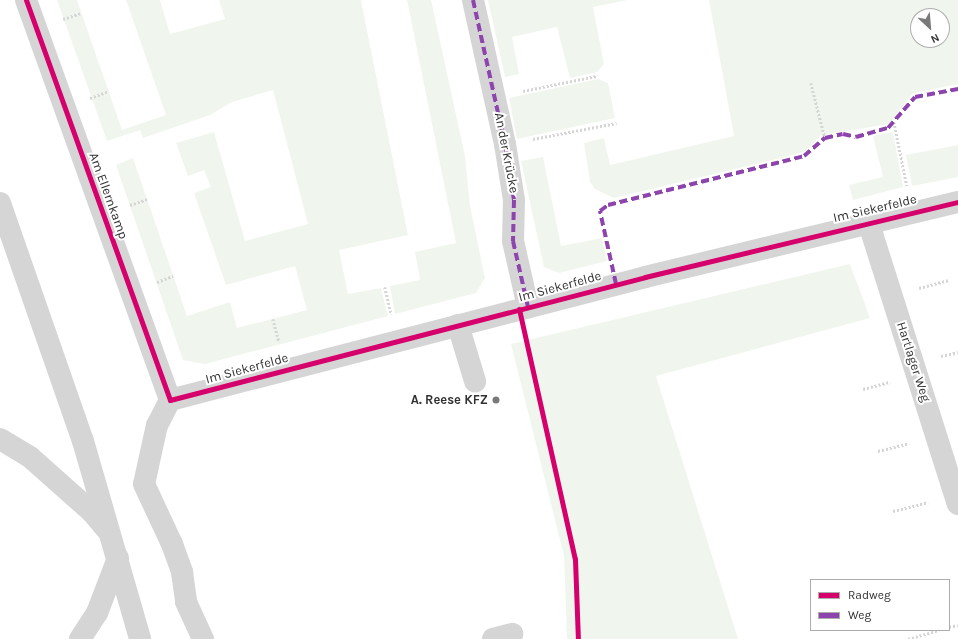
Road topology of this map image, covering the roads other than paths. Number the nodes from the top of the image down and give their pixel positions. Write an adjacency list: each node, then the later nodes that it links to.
1 (26, 0): 9 (street, Am Ellernkamp)
2 (473, 0): 6 (street, An der Krücke)
3 (958, 202): 5 (street, Im Siekerfelde)
4 (0, 203): 12 (street)
5 (868, 221): 6 (street, Im Siekerfelde); 11 (street, Hartlager Weg)
6 (523, 308): 7 (street, Im Siekerfelde)
7 (458, 325): 8 (street); 9 (street, Im Siekerfelde)
8 (475, 381)
9 (170, 400): 18 (street)
10 (0, 439): 12 (street)
11 (957, 499)
12 (111, 536): 13 (street)
13 (118, 558): 14 (street); 15 (street)
14 (130, 603): 16 (street); 17 (street)
15 (80, 639)
16 (130, 639)
17 (140, 639)
18 (203, 639)

